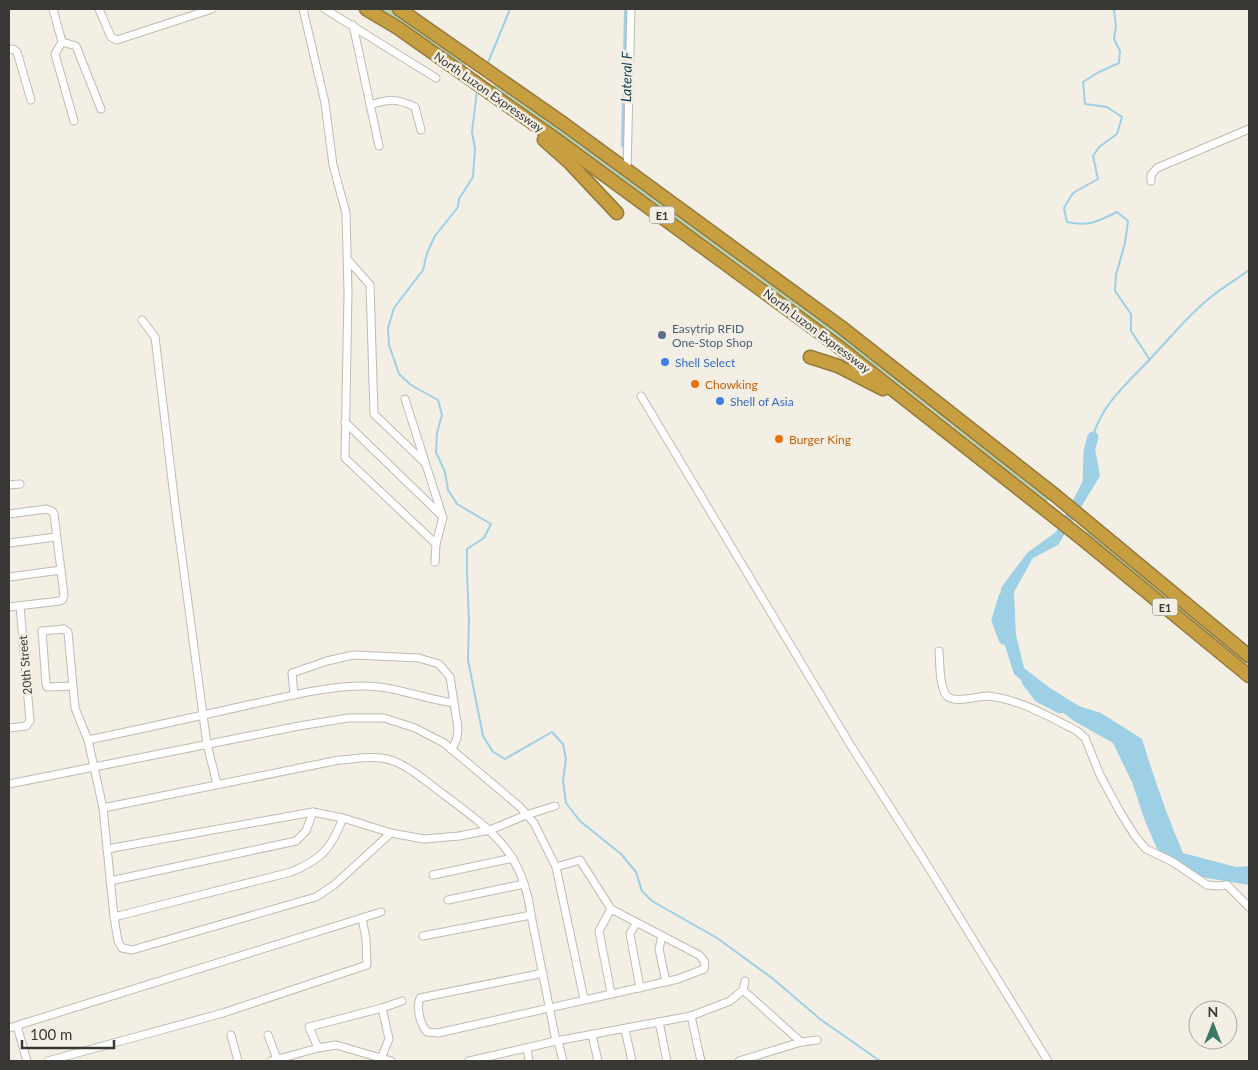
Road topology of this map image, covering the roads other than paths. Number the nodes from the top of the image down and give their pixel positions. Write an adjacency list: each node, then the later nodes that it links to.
1 (53, 9): 10 (street)
2 (99, 9): 3 (street)
3 (212, 9)
4 (303, 9): 24 (street)
5 (325, 9): 9 (street)
6 (366, 9): 13 (highway, North Luzon Expressway / E1)
7 (398, 9): 21 (highway, North Luzon Expressway / E1)
8 (630, 9): 21 (street)
9 (353, 25): 12 (street); 15 (street)
10 (62, 42): 16 (street); 17 (street)
11 (9, 50): 14 (street)
12 (436, 78)
13 (489, 92): 23 (highway); 30 (highway, North Luzon Expressway / E1)
14 (32, 100)
15 (370, 105): 19 (street); 20 (street)
16 (102, 109)
17 (74, 121)
18 (1249, 129): 22 (street)
19 (420, 130)
20 (379, 146)
21 (627, 171): 45 (highway, North Luzon Expressway / E1)
22 (1151, 181)
23 (617, 213)
24 (349, 261): 29 (street); 31 (street)
25 (142, 320): 50 (street)
26 (810, 357): 30 (highway)
27 (641, 396): 119 (street)
28 (405, 399): 31 (street)
29 (345, 422): 35 (street); 38 (street)
30 (976, 454): 46 (highway, North Luzon Expressway / E1)
31 (424, 462): 35 (street)
32 (9, 482): 33 (street)
33 (20, 484)
34 (9, 514): 36 (street)
35 (442, 518): 38 (street)
36 (56, 537): 37 (street); 40 (street)
37 (9, 543)
38 (436, 544): 39 (street)
39 (434, 562)
40 (60, 570): 41 (street); 42 (street)
41 (9, 577)
42 (20, 606): 43 (street); 51 (street, 20th Street)
43 (9, 607)
44 (939, 651): 72 (street)
45 (1249, 656)
46 (1249, 676)
47 (73, 686): 47 (street); 52 (street)
48 (294, 695): 49 (street); 49 (street); 50 (street)
49 (454, 703): 54 (street)
50 (203, 715): 52 (street); 53 (street)
51 (9, 728)
52 (88, 740): 55 (street)
53 (207, 744): 54 (street); 55 (street); 57 (street)
54 (452, 750): 61 (street)
55 (94, 768): 56 (street); 59 (street)
56 (9, 784)
57 (217, 784): 59 (street); 63 (street)
58 (555, 806): 61 (street)
59 (103, 808): 65 (street)
60 (313, 812): 62 (street); 65 (street); 69 (street)
61 (526, 815): 63 (street); 67 (street)
62 (343, 818): 64 (street); 76 (street)
63 (490, 830): 64 (street); 66 (street)
64 (391, 833): 76 (street)
65 (107, 849): 69 (street)
66 (513, 858): 68 (street); 70 (street)
67 (556, 867): 73 (street); 87 (street)
68 (433, 874)
69 (110, 882): 76 (street)
70 (524, 884): 71 (street); 75 (street)
71 (448, 900)
72 (1249, 907)
73 (611, 909): 78 (street); 86 (street)
74 (381, 912): 77 (street)
75 (531, 915): 79 (street); 81 (street)
76 (114, 917)
77 (362, 918): 93 (street); 108 (street)
78 (636, 923): 80 (street); 84 (street)
79 (423, 936)
80 (662, 936): 83 (street); 83 (street)
81 (542, 973): 90 (street); 90 (street)
82 (744, 981): 85 (street)
83 (666, 982): 84 (street)
84 (640, 988): 86 (street)
85 (743, 990): 91 (street); 101 (street)
86 (611, 993): 87 (street)
87 (584, 999): 90 (street)
88 (402, 1001): 89 (street)
89 (382, 1008): 102 (street); 106 (street)
90 (548, 1008): 100 (street)
91 (690, 1016): 92 (street); 117 (street)
92 (659, 1022): 95 (street); 116 (street)
93 (16, 1026): 94 (street); 107 (street)
94 (9, 1028)
95 (624, 1030): 98 (street); 115 (street)
96 (231, 1035): 109 (street)
97 (268, 1035): 105 (street)
98 (592, 1035): 100 (street); 114 (street)
99 (817, 1040): 101 (street)
100 (557, 1041): 103 (street); 113 (street)
101 (801, 1042): 118 (street)
102 (318, 1048): 105 (street); 106 (street)
103 (526, 1048): 104 (street); 112 (street)
104 (494, 1058): 111 (street)
105 (274, 1060)
106 (380, 1060): 110 (street)
107 (26, 1061)
108 (48, 1061)
109 (238, 1061)
110 (391, 1061)
111 (470, 1061)
112 (529, 1061)
113 (563, 1061)
114 (598, 1061)
115 (632, 1061)
116 (667, 1061)
117 (701, 1061)
118 (739, 1061)
119 (1048, 1061)

